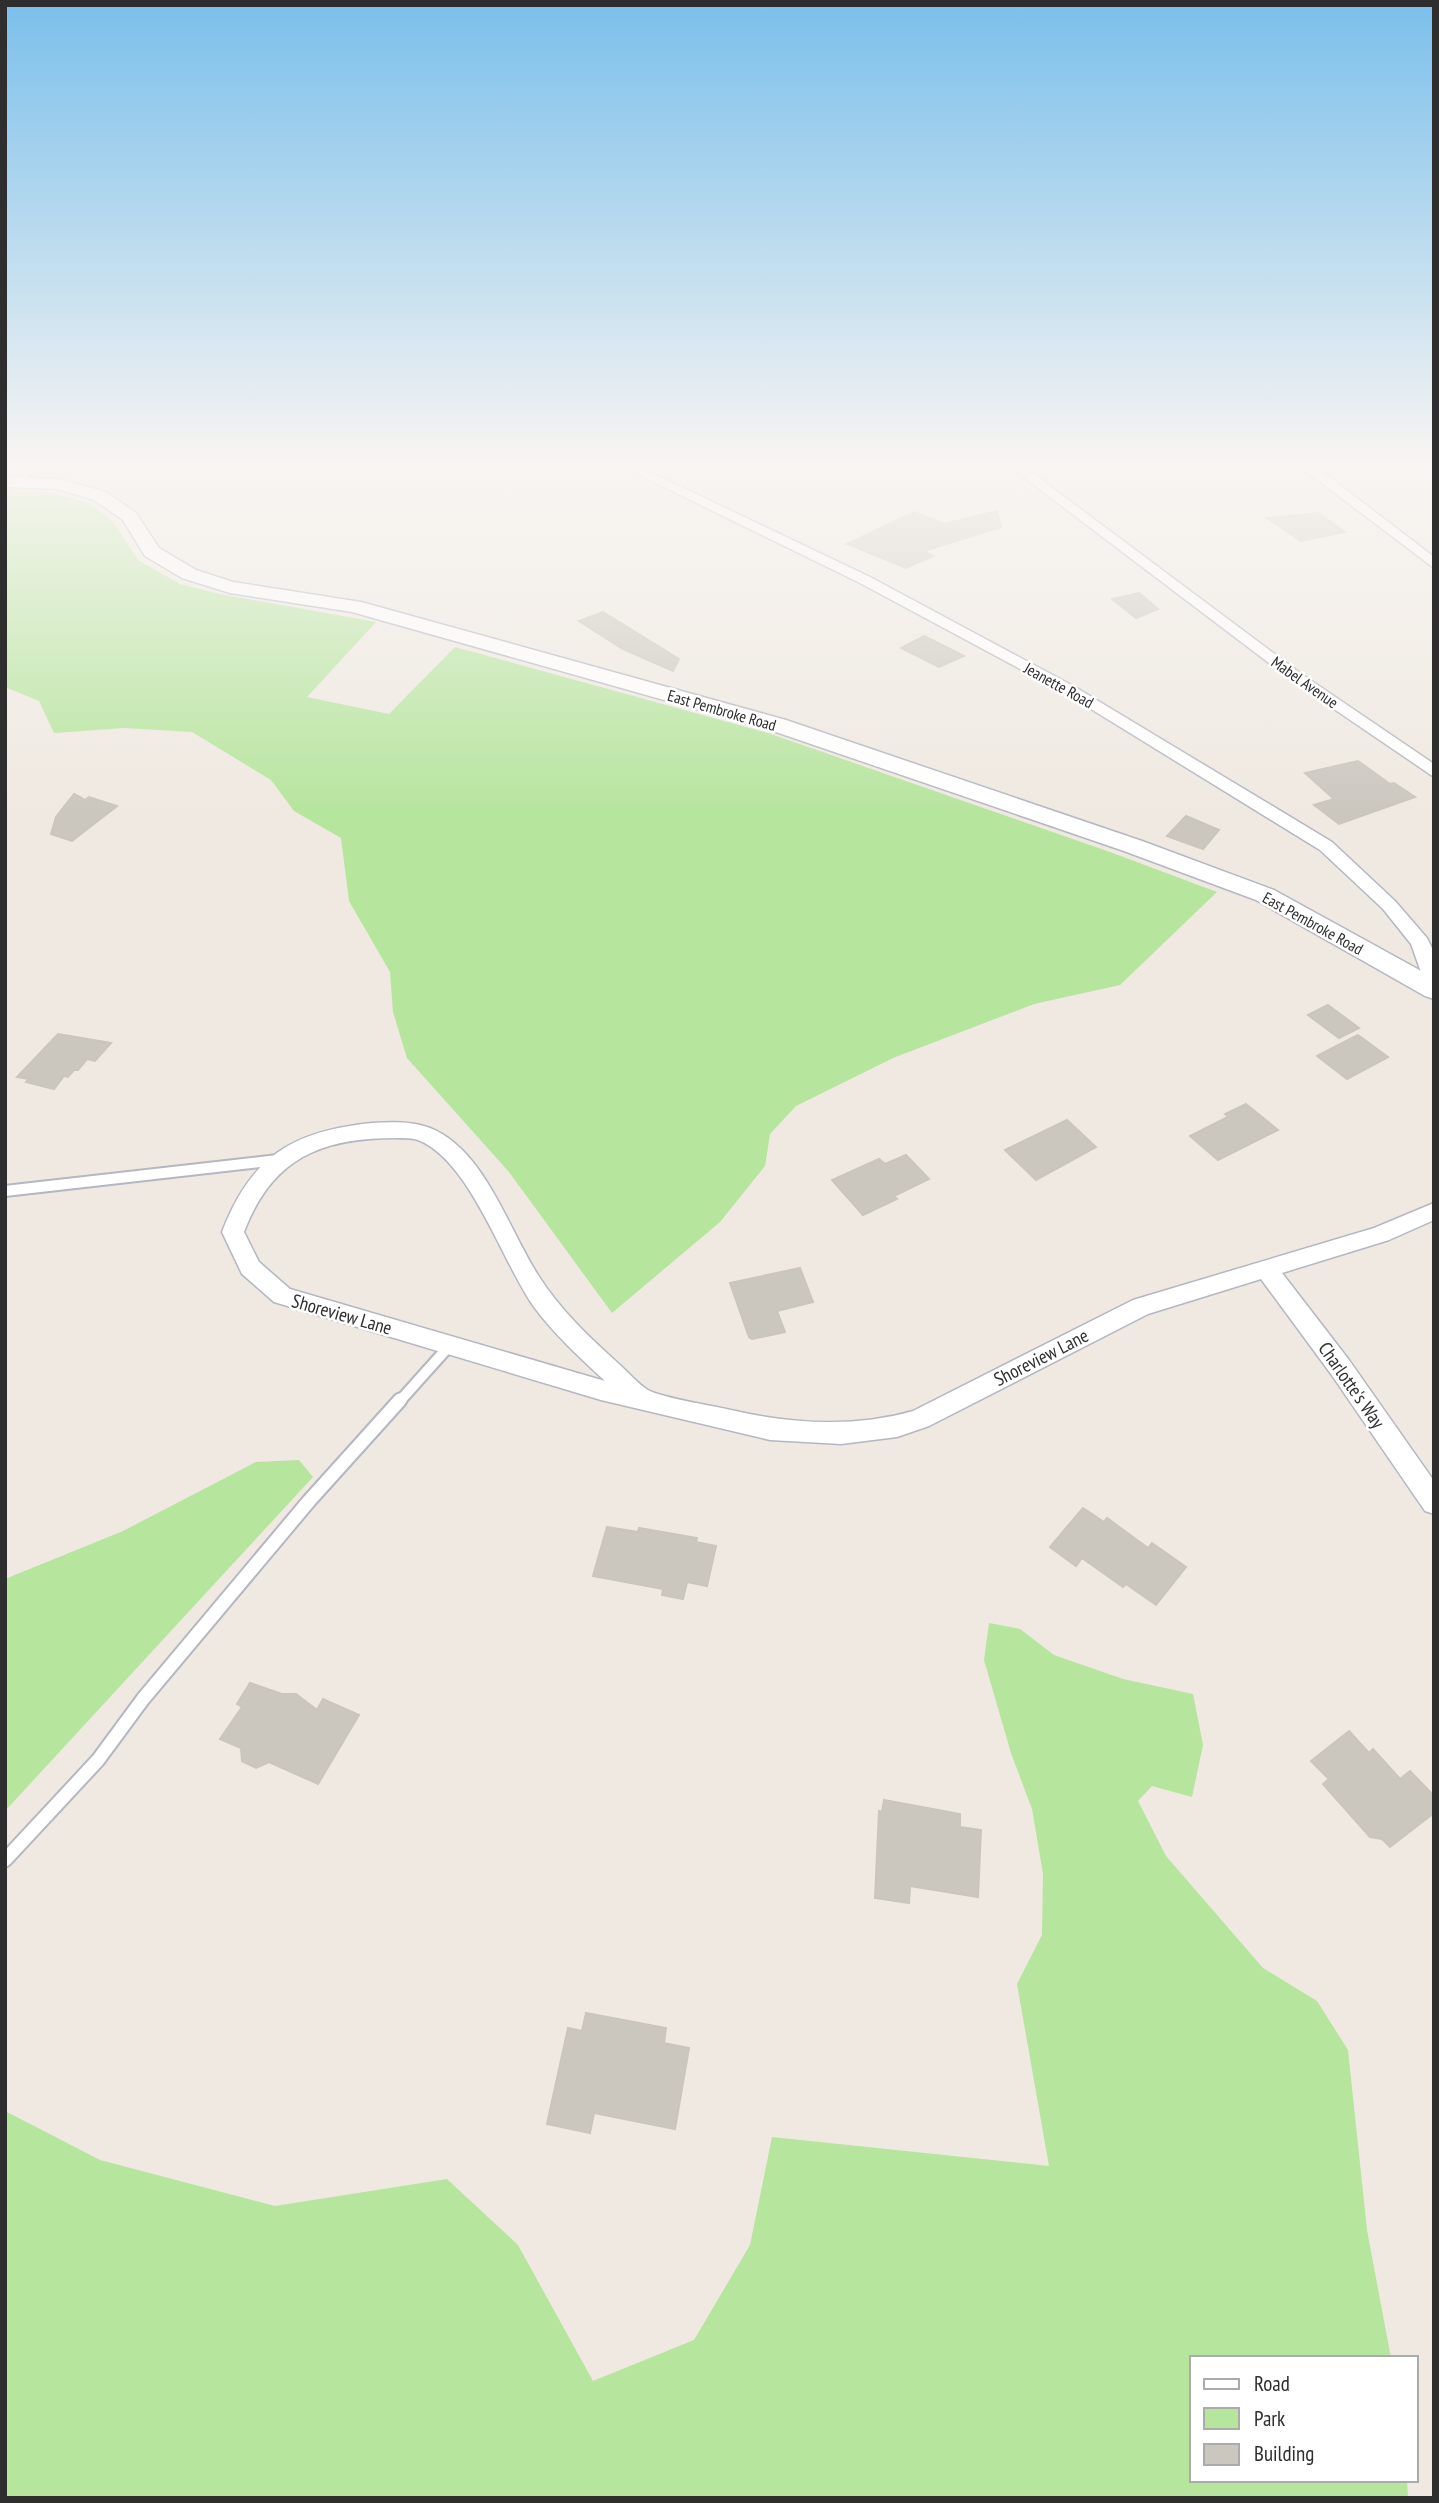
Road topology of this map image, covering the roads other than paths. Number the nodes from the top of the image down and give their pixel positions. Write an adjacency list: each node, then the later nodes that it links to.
1 (207, 580): 6 (street, East Pembroke Road)
2 (865, 580): 5 (street, Jeanette Road)
3 (1167, 580): 4 (street, Mabel Avenue)
4 (1434, 772)
5 (1434, 985)
6 (1434, 990)
7 (278, 1160): 8 (lane); 11 (street, Shoreview Lane); 12 (street, Shoreview Lane)
8 (5, 1191)
9 (1434, 1211): 10 (street, Shoreview Lane)
10 (1268, 1270): 12 (street, Shoreview Lane); 13 (street, Charlotte's Way)
11 (451, 1344): 12 (street, Shoreview Lane); 14 (lane)
12 (640, 1398)
13 (1434, 1503)
14 (5, 1860)

